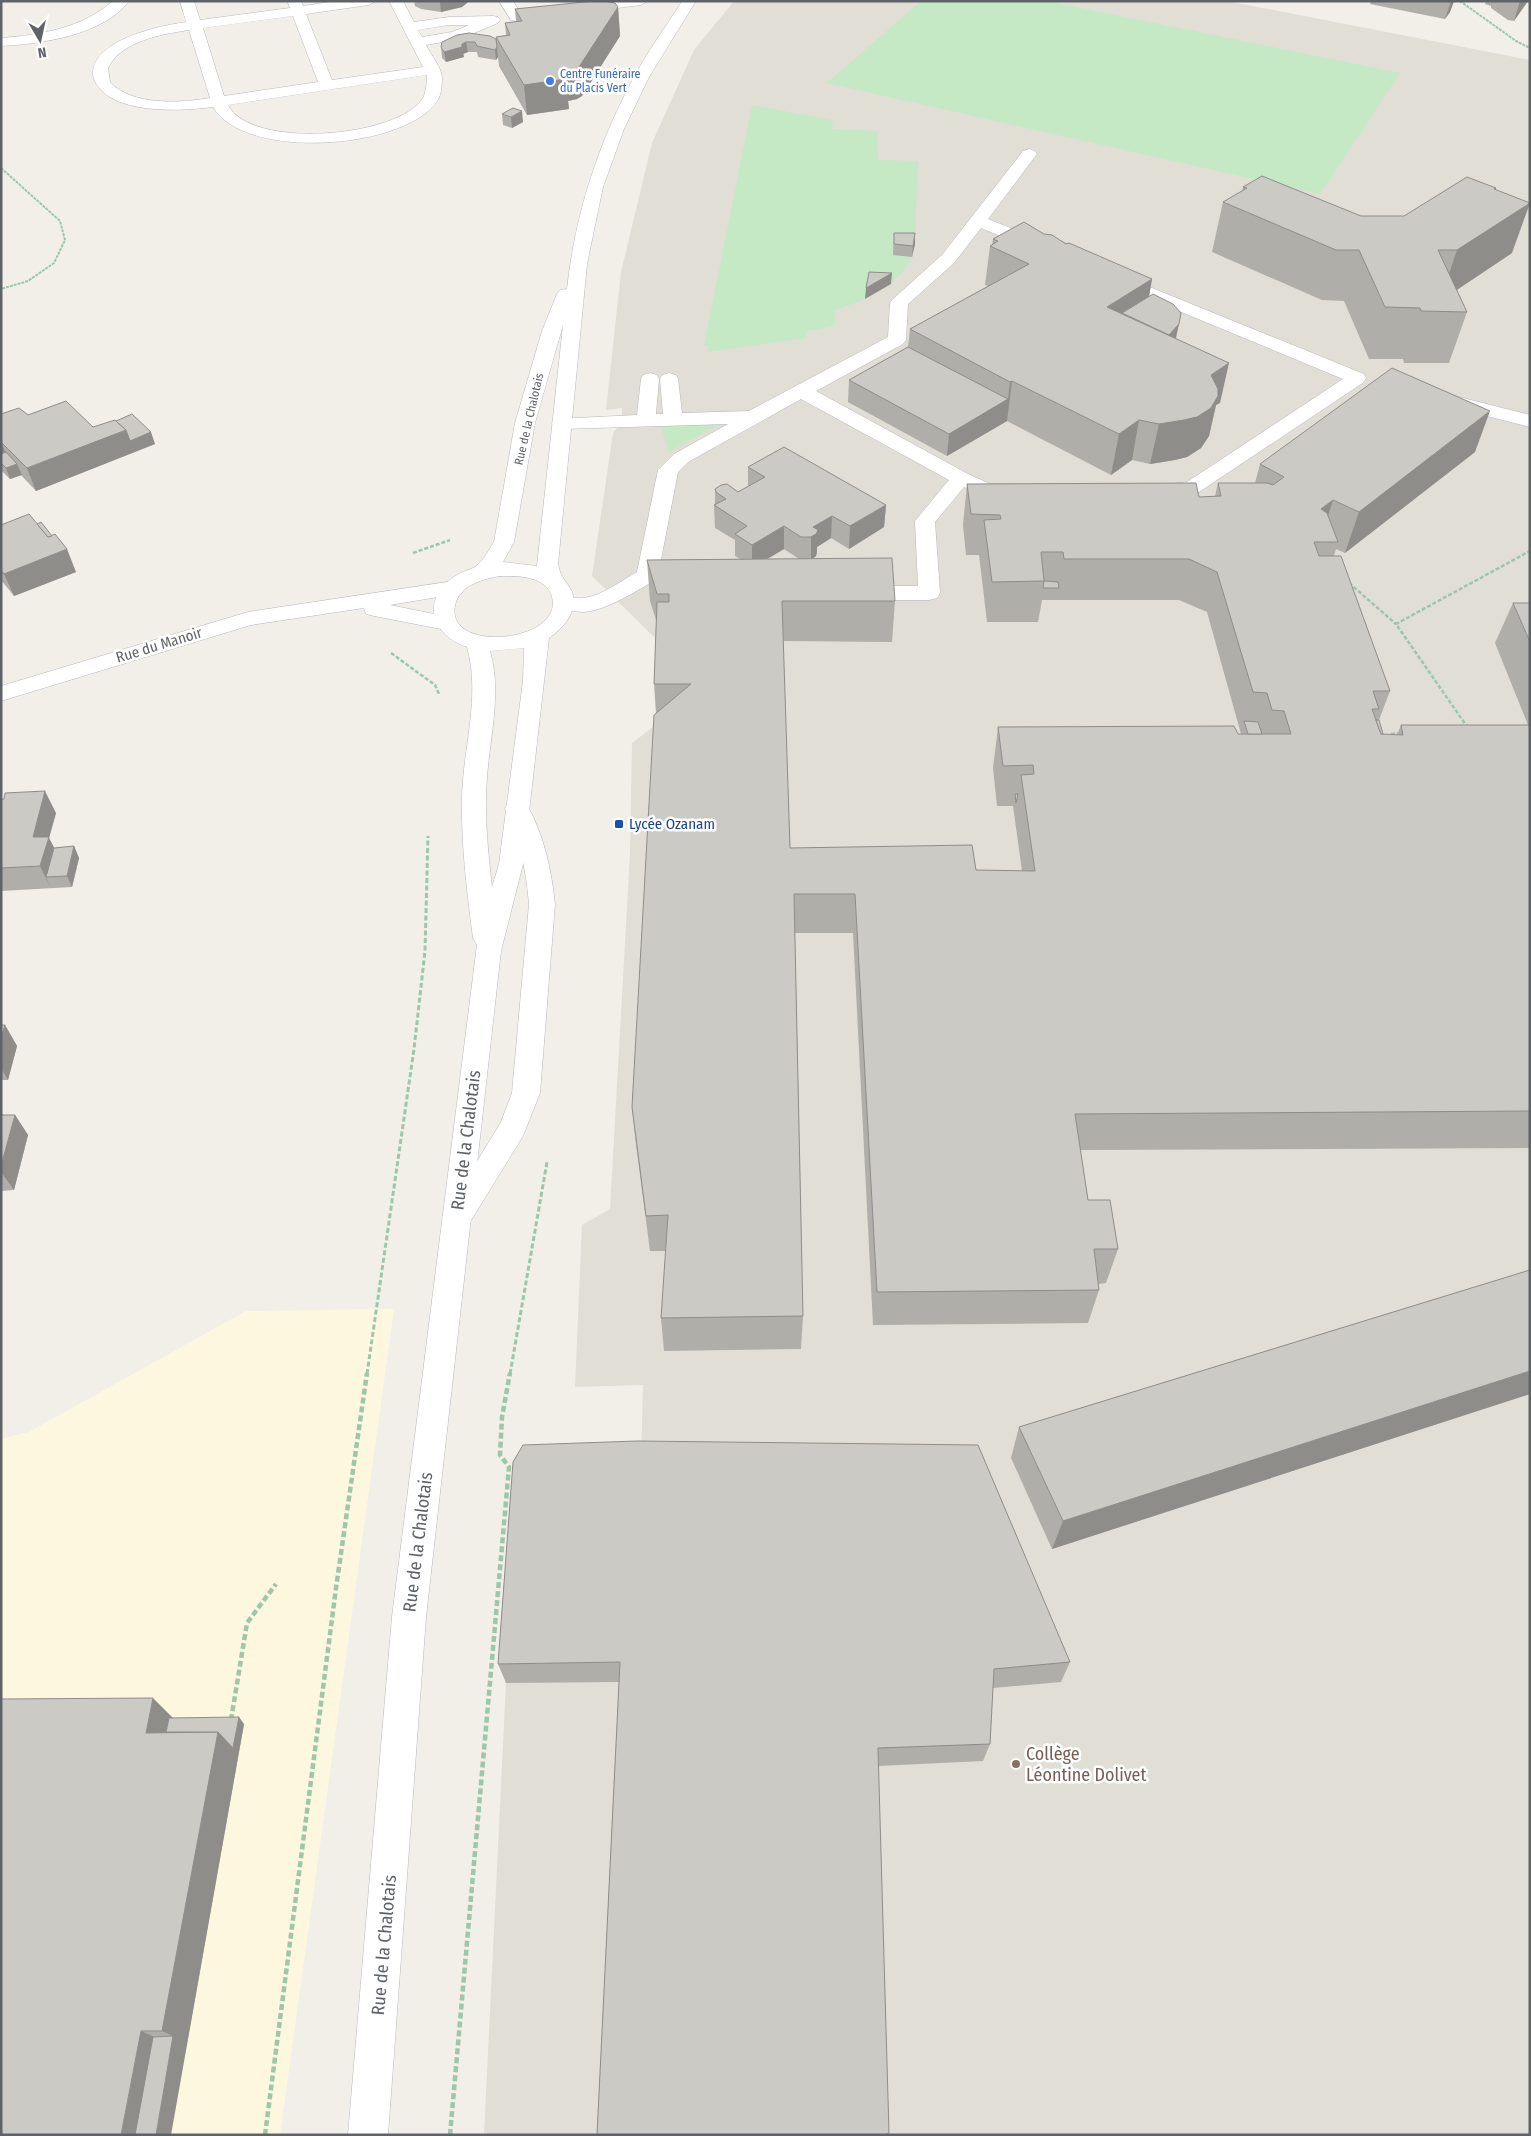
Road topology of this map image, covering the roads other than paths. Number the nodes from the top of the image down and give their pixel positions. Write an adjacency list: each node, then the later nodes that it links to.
1 (122, 1): 13 (main road)
2 (187, 1): 11 (main road)
3 (369, 1): 8 (main road)
4 (396, 1): 12 (main road)
5 (506, 1): 9 (main road)
6 (641, 1): 9 (main road)
7 (689, 1): 21 (main road, Rue de la Chalotais)
8 (295, 6): 11 (main road); 16 (main road)
9 (516, 18): 10 (main road)
10 (492, 20): 12 (main road); 14 (main road)
11 (194, 24): 17 (main road); 17 (main road)
12 (409, 26): 14 (main road)
13 (1, 42)
14 (417, 42): 15 (main road)
15 (433, 70): 16 (main road); 17 (main road)
16 (327, 86): 17 (main road)
17 (219, 102)
18 (1030, 154): 19 (main road)
19 (978, 221): 20 (main road); 25 (main road)
20 (1059, 254)
21 (578, 264): 31 (main road, Rue de la Chalotais); 35 (main road, Rue de la Chalotais)
22 (1095, 269): 23 (main road)
23 (1357, 378): 24 (main road); 33 (main road)
24 (1376, 383)
25 (803, 392): 27 (main road); 32 (main road)
26 (1434, 397): 30 (main road)
27 (753, 417): 29 (main road); 39 (main road)
28 (646, 420): 29 (main road); 29 (main road); 31 (main road)
29 (673, 420)
30 (1530, 421)
31 (562, 423): 36 (main road, Rue de la Chalotais)
32 (961, 478): 34 (main road); 38 (main road)
33 (1144, 491)
34 (1028, 498)
35 (482, 572): 36 (main road); 37 (main road)
36 (550, 579): 39 (main road)
37 (454, 588): 40 (main road, Rue du Manoir); 41 (main road)
38 (840, 593)
39 (564, 602): 42 (main road)
40 (320, 607): 41 (main road, Rue du Manoir); 44 (main road, Rue du Manoir)
41 (446, 623): 43 (main road)
42 (538, 636): 43 (main road); 45 (main road, Rue de la Chalotais)
43 (476, 642): 46 (main road, Rue de la Chalotais)
44 (1, 694)
45 (518, 810): 46 (main road, Rue de la Chalotais); 47 (main road)
46 (488, 951): 47 (main road, Rue de la Chalotais)
47 (457, 1218): 48 (main road, Rue de la Chalotais)
48 (368, 2135)

